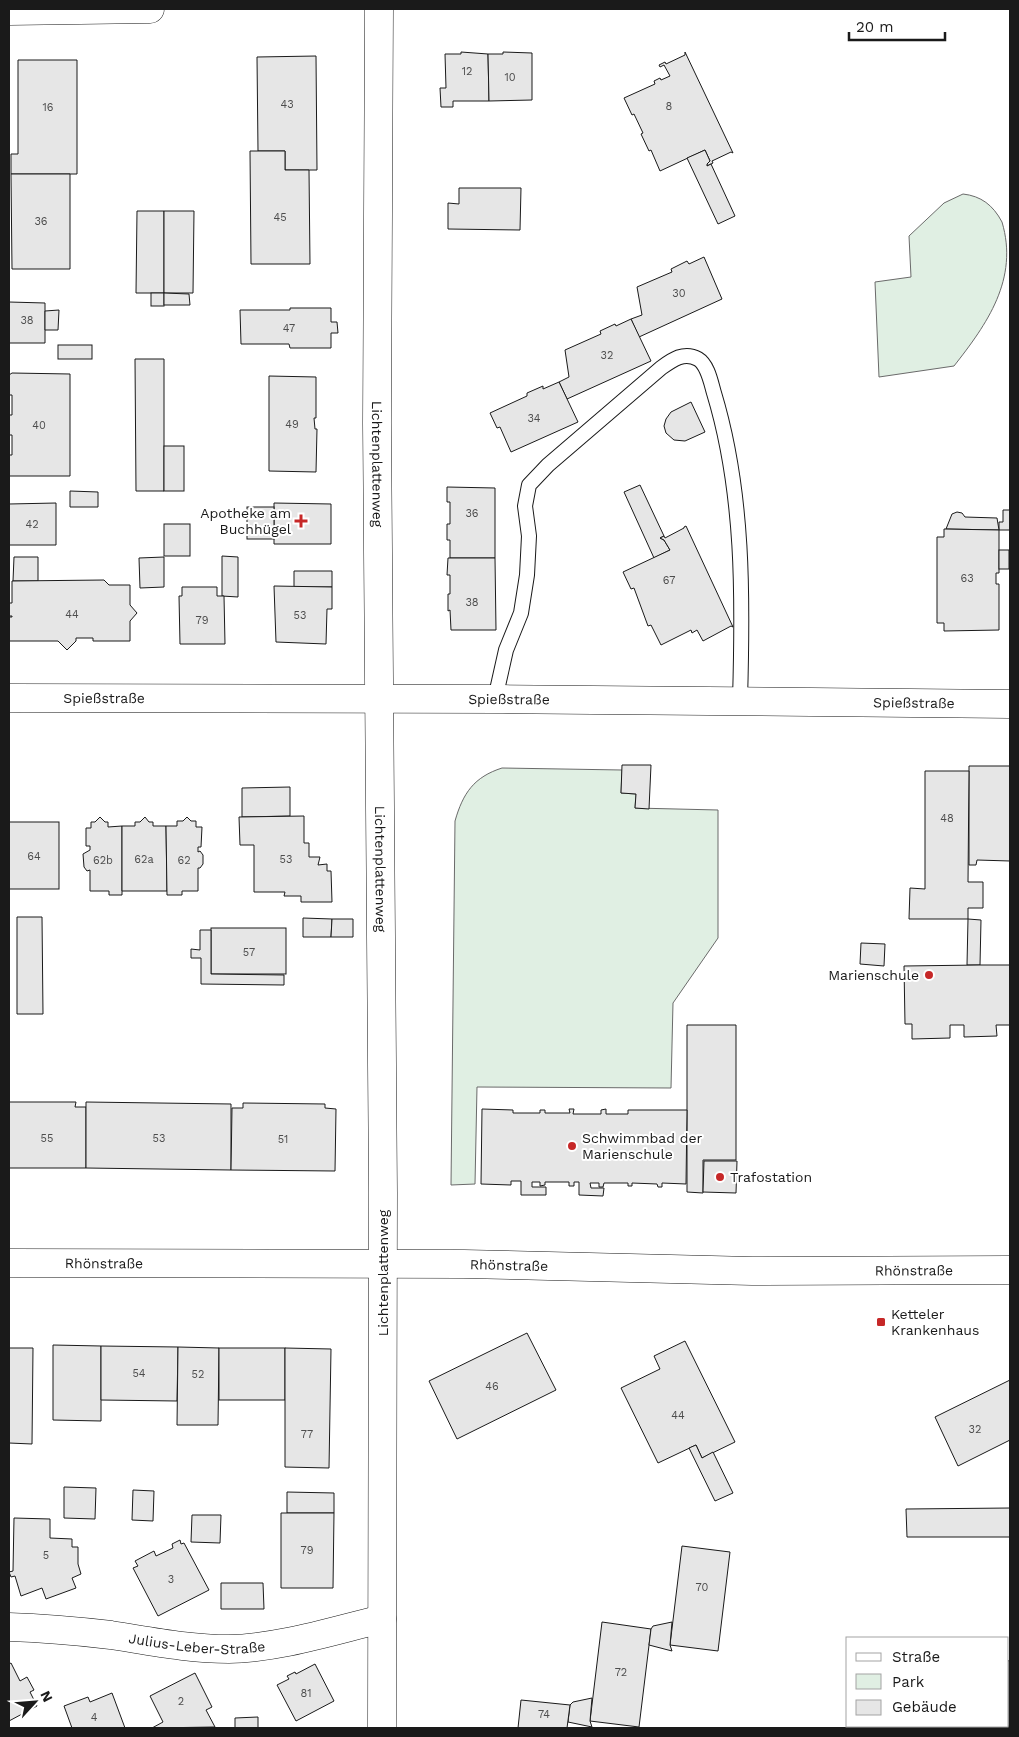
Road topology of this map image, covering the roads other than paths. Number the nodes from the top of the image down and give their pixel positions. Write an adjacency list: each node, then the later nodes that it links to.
1 (150, 9): 3 (street)
2 (379, 9): 5 (street, Lichtenplattenweg)
3 (9, 11)
4 (9, 698): 5 (street, Spießstraße)
5 (378, 698): 6 (street, Spießstraße); 10 (street, Lichtenplattenweg)
6 (495, 699): 7 (street, Spießstraße); 7 (lane)
7 (740, 700): 8 (street, Spießstraße)
8 (1010, 704)
9 (9, 1263): 10 (street, Rhönstraße)
10 (383, 1264): 11 (street, Rhönstraße); 12 (street, Lichtenplattenweg)
11 (1010, 1270)
12 (382, 1619): 13 (street, Julius-Leber-Straße); 14 (street, Lichtenplattenweg)
13 (9, 1626)
14 (382, 1728)

